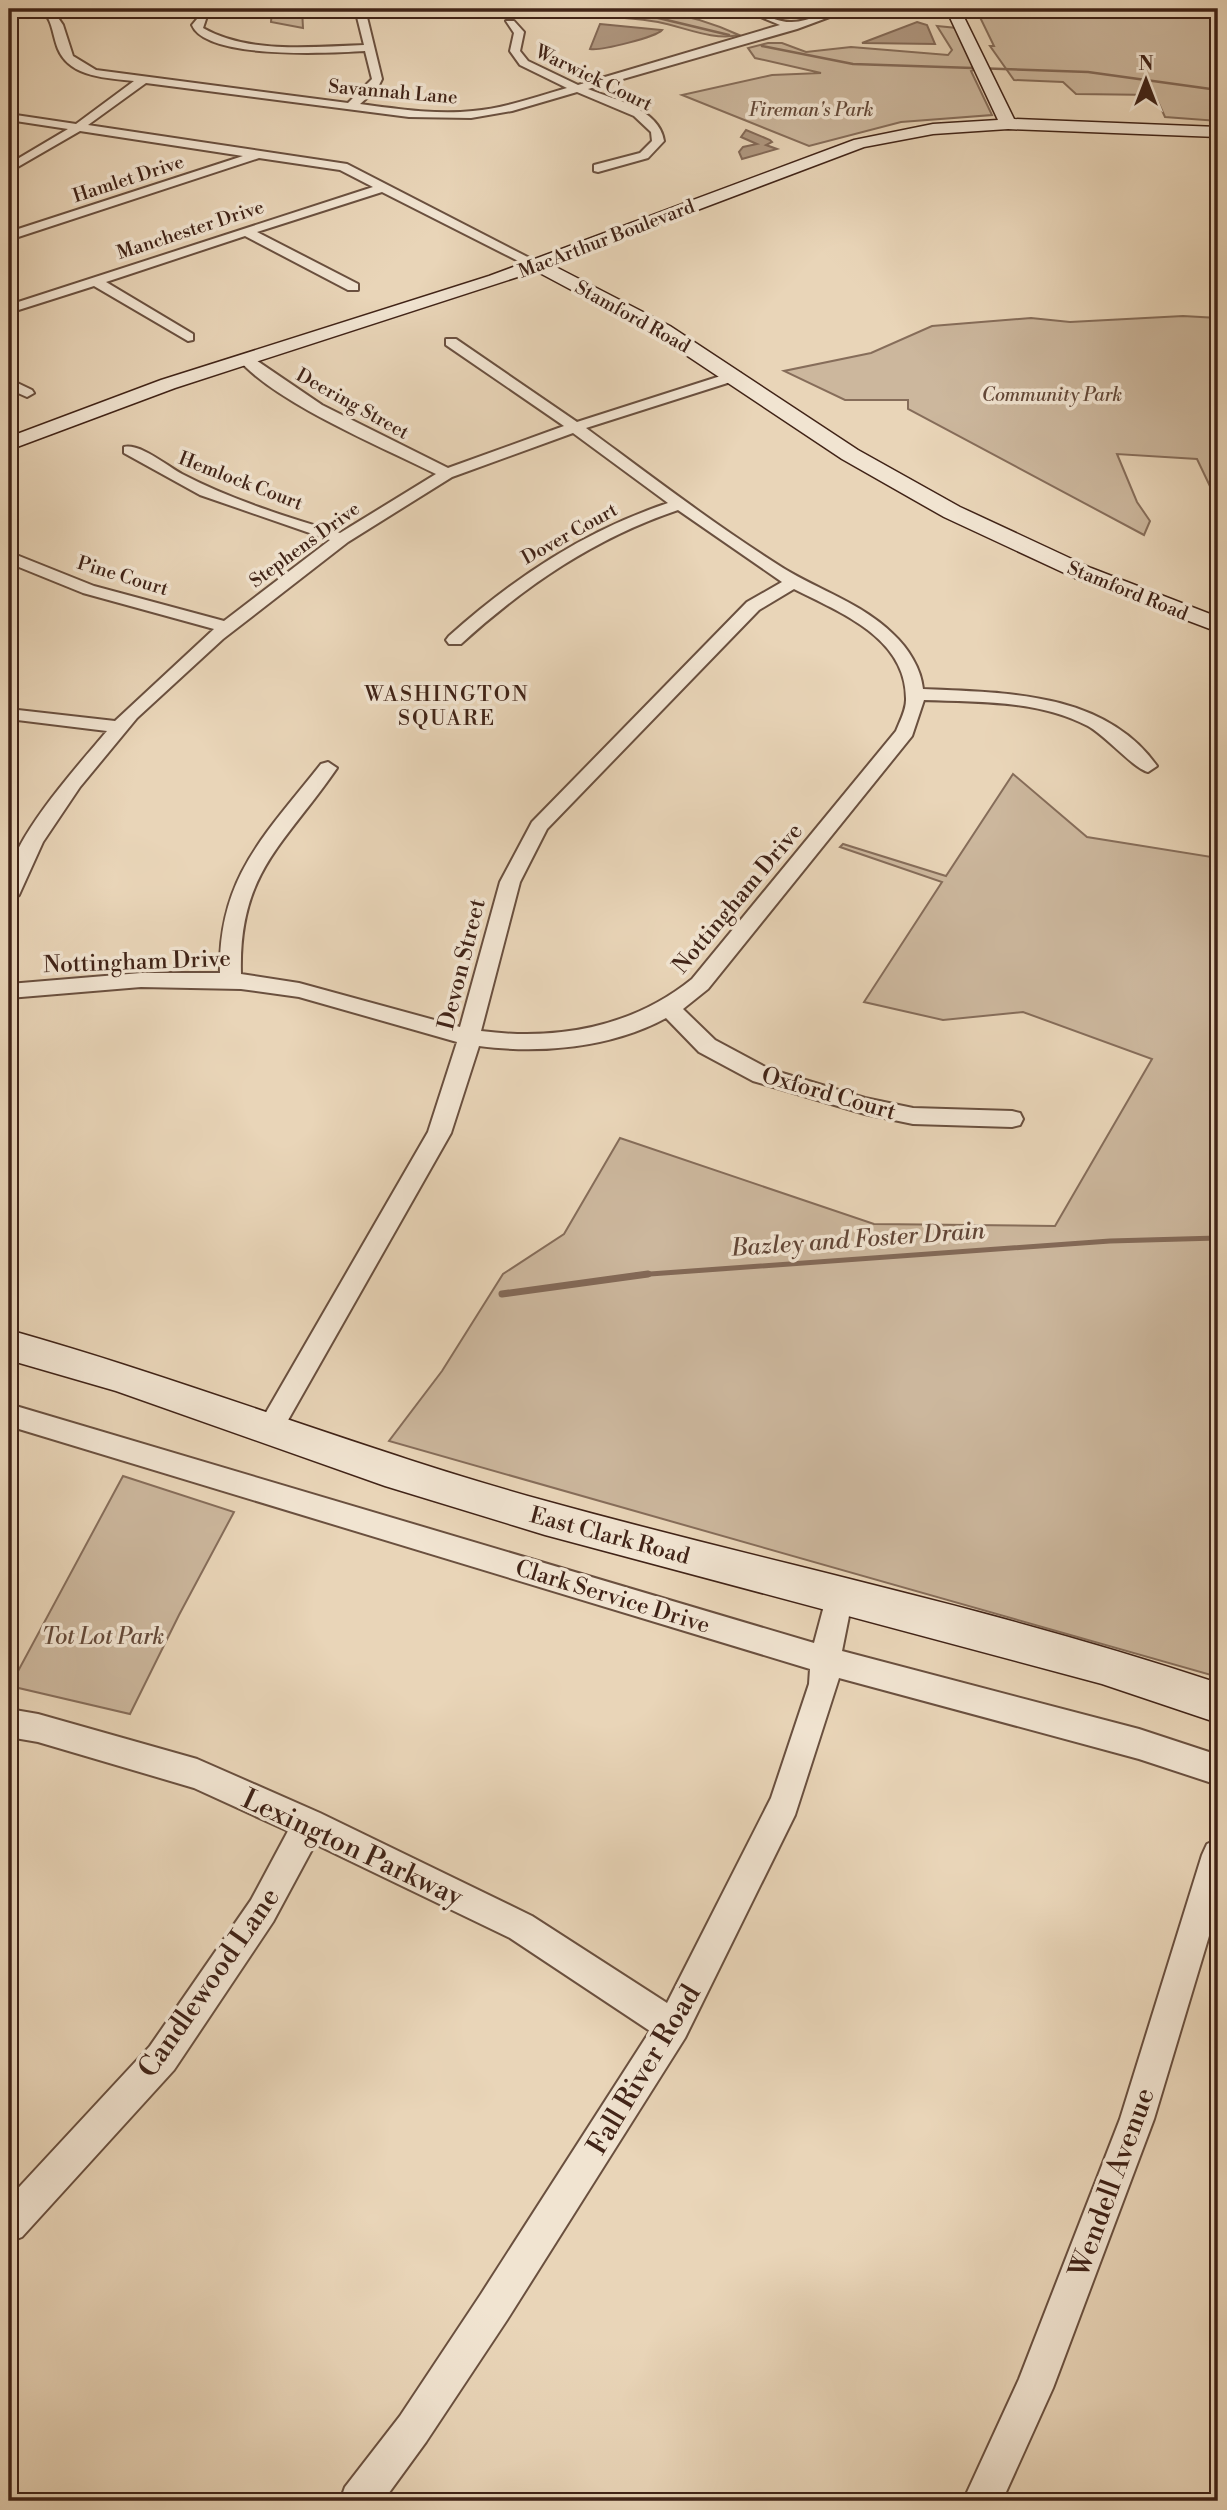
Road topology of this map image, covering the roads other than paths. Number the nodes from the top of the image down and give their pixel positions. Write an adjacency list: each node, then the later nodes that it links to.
1 (47, 9): 10 (street, Savannah Lane)
2 (360, 9): 9 (street)
3 (746, 9): 8 (street)
4 (846, 9): 8 (street, Savannah Lane)
5 (953, 9): 14 (street)
6 (202, 16): 9 (street)
7 (510, 23): 11 (street, Warwick Court)
8 (793, 27): 11 (street, Savannah Lane)
9 (367, 48): 12 (street)
10 (142, 81): 12 (street, Savannah Lane); 15 (street)
11 (578, 89): 12 (street, Savannah Lane); 19 (street, Warwick Court)
12 (350, 107)
13 (9, 117): 15 (street, Stamford Road)
14 (1008, 124): 16 (street, MacArthur Boulevard); 23 (street, MacArthur Boulevard)
15 (76, 128): 17 (street, Stamford Road); 18 (street)
16 (1218, 132)
17 (259, 154): 20 (street, Stamford Road); 22 (street, Hamlet Drive)
18 (9, 169)
19 (598, 169)
20 (384, 187): 21 (street, Manchester Drive); 23 (street, Stamford Road)
21 (245, 232): 24 (street, Manchester Drive); 25 (street)
22 (9, 236)
23 (537, 265): 29 (street, MacArthur Boulevard); 30 (street, Stamford Road)
24 (96, 281): 26 (street, Manchester Drive); 27 (street)
25 (353, 287)
26 (9, 309)
27 (188, 337)
28 (451, 342): 33 (street)
29 (245, 359): 34 (street, MacArthur Boulevard); 36 (street, Deering Street)
30 (735, 376): 33 (street, Stephens Drive); 41 (street, Stamford Road)
31 (9, 383): 32 (street)
32 (27, 393)
33 (575, 427): 36 (street, Stephens Drive); 37 (street)
34 (9, 444)
35 (129, 450): 38 (street, Hemlock Court)
36 (447, 474): 38 (street, Stephens Drive)
37 (679, 504): 40 (street); 43 (street, Dover Court)
38 (342, 539): 42 (street, Stephens Drive)
39 (9, 557): 42 (street, Pine Court)
40 (794, 582): 44 (street); 55 (street, Devon Street)
41 (1218, 625)
42 (227, 627): 46 (street, Stephens Drive)
43 (455, 640)
44 (915, 694): 47 (street); 54 (street, Nottingham Drive)
45 (9, 714): 46 (street)
46 (120, 727): 50 (street, Stephens Drive)
47 (1148, 766)
48 (328, 768): 52 (street)
49 (10, 841): 50 (street)
50 (33, 842): 51 (street, Stephens Drive)
51 (9, 895)
52 (231, 981): 53 (street, Nottingham Drive); 55 (street, Nottingham Drive)
53 (9, 991)
54 (669, 1008): 55 (street, Nottingham Drive); 56 (street, Oxford Court)
55 (470, 1037): 59 (street, Devon Street)
56 (1012, 1119)
57 (9, 1345): 59 (street, East Clark Road)
58 (9, 1415): 61 (street, Clark Service Drive)
59 (270, 1428): 60 (street, East Clark Road)
60 (839, 1595): 61 (street, Fall River Road); 62 (street, East Clark Road)
61 (825, 1660): 64 (street, Clark Service Drive); 67 (street, Fall River Road)
62 (1218, 1703)
63 (9, 1723): 65 (street, Lexington Parkway)
64 (1218, 1770)
65 (309, 1824): 67 (street, Lexington Parkway); 68 (street, Candlewood Lane)
66 (1218, 1855): 70 (street, Wendell Avenue)
67 (673, 2026): 69 (street, Fall River Road)
68 (9, 2224)
69 (359, 2501)
70 (982, 2501)

